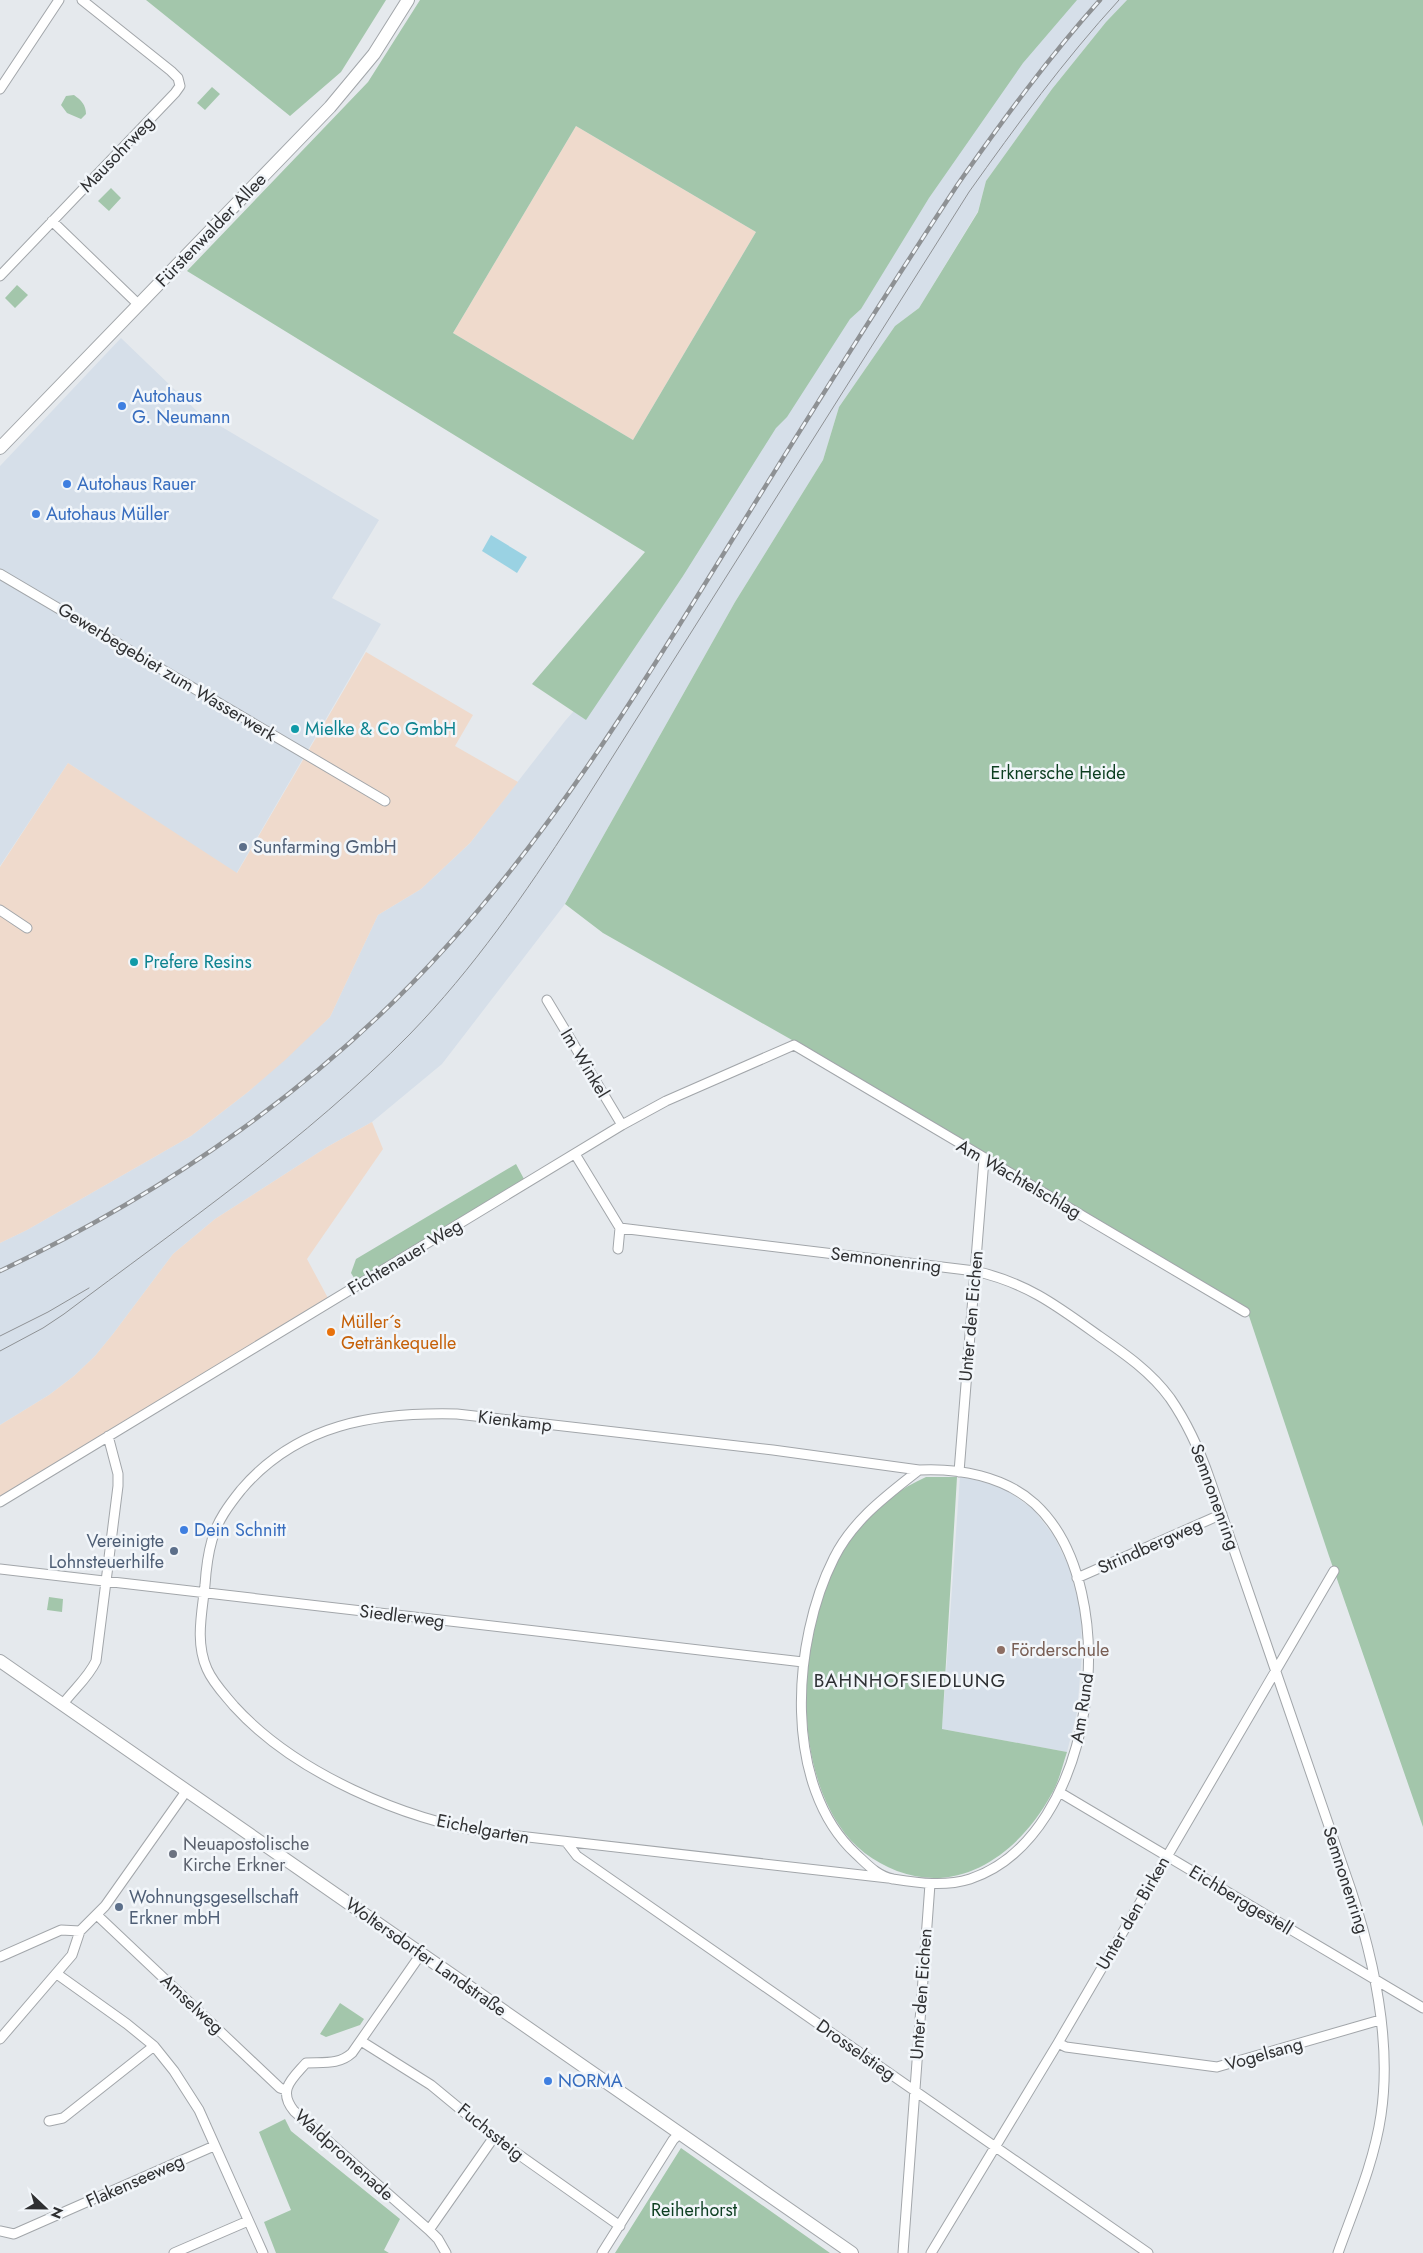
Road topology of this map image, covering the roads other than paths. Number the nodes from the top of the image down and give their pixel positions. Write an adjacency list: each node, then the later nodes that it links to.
1 (58, 0): 4 (street)
2 (82, 0): 5 (street, Mausohrweg)
3 (408, 0): 7 (main road, Fürstenwalder Allee)
4 (0, 89)
5 (52, 221): 6 (street, Mausohrweg); 7 (street)
6 (0, 276)
7 (139, 305): 8 (main road, Fürstenwalder Allee)
8 (0, 448)
9 (0, 574): 10 (street, Gewerbegebiet zum Wasserwerk)
10 (385, 801)
11 (0, 910): 12 (street)
12 (27, 928)
13 (548, 1000): 15 (street, Im Winkel)
14 (794, 1045): 15 (street, Fichtenauer Weg); 17 (street, Am Wachtelschlag)
15 (622, 1125): 16 (street, Fichtenauer Weg)
16 (575, 1154): 18 (street); 22 (street, Fichtenauer Weg)
17 (984, 1159): 20 (street, Unter den Eichen); 21 (street, Am Wachtelschlag)
18 (620, 1228): 19 (street); 20 (street, Semnonenring)
19 (618, 1249)
20 (975, 1271): 24 (street, Unter den Eichen); 26 (street, Semnonenring)
21 (1245, 1312)
22 (108, 1436): 25 (street, Fichtenauer Weg); 30 (street)
23 (919, 1470): 24 (street, Am Rund); 31 (street, Kienkamp); 33 (street, Am Rund)
24 (959, 1472): 29 (street, Am Rund)
25 (0, 1502)
26 (1222, 1514): 29 (street, Strindbergweg); 34 (street, Semnonenring)
27 (0, 1568): 30 (street, Siedlerweg)
28 (1334, 1571): 34 (street, Unter den Birken)
29 (1077, 1578): 37 (street, Am Rund)
30 (106, 1581): 31 (street, Siedlerweg); 35 (street)
31 (204, 1592): 33 (street, Siedlerweg); 38 (street, Eichelgarten)
32 (0, 1661): 35 (main road, Woltersdorfer Landstraße)
33 (803, 1662): 40 (street, Am Rund)
34 (1277, 1671): 39 (street, Unter den Birken); 47 (street, Semnonenring)
35 (63, 1704): 36 (main road, Woltersdorfer Landstraße)
36 (187, 1790): 42 (street); 44 (main road, Woltersdorfer Landstraße)
37 (1059, 1792): 39 (street, Eichberggestell); 41 (street, Am Rund)
38 (567, 1843): 40 (street, Eichelgarten); 55 (street, Drosselstieg)
39 (1166, 1856): 47 (street, Eichberggestell); 52 (street, Unter den Birken)
40 (888, 1878): 41 (street, Am Rund)
41 (930, 1884): 55 (street, Unter den Eichen)
42 (98, 1916): 43 (street); 54 (street, Amselweg)
43 (80, 1931): 45 (street); 46 (street)
44 (421, 1954): 51 (street, Waldpromenade); 57 (main road, Woltersdorfer Landstraße)
45 (0, 1957)
46 (58, 1974): 50 (street); 53 (street)
47 (1373, 1978): 48 (street, Eichberggestell); 49 (street, Semnonenring)
48 (1423, 2008)
49 (1380, 2020): 52 (street, Vogelsang); 73 (street, Semnonenring)
50 (0, 2039)
51 (361, 2041): 54 (street, Waldpromenade); 58 (street, Fuchssteig)
52 (1058, 2043): 60 (street, Unter den Birken)
53 (154, 2046): 56 (street); 59 (street)
54 (286, 2090): 63 (street, Waldpromenade)
55 (914, 2091): 60 (street, Drosselstieg); 70 (street, Unter den Eichen)
56 (49, 2121)
57 (680, 2133): 62 (street); 69 (main road, Woltersdorfer Landstraße)
58 (494, 2137): 62 (street, Fuchssteig); 63 (street)
59 (214, 2146): 61 (street); 64 (street, Flakenseeweg)
60 (994, 2146): 71 (street, Unter den Birken); 72 (street, Drosselstieg)
61 (248, 2221): 65 (street); 66 (street)
62 (620, 2226): 68 (street)
63 (429, 2230): 67 (street, Waldpromenade)
64 (0, 2231)
65 (174, 2253)
66 (263, 2253)
67 (446, 2253)
68 (602, 2253)
69 (852, 2253)
70 (903, 2253)
71 (931, 2253)
72 (1148, 2253)
73 (1338, 2253)

